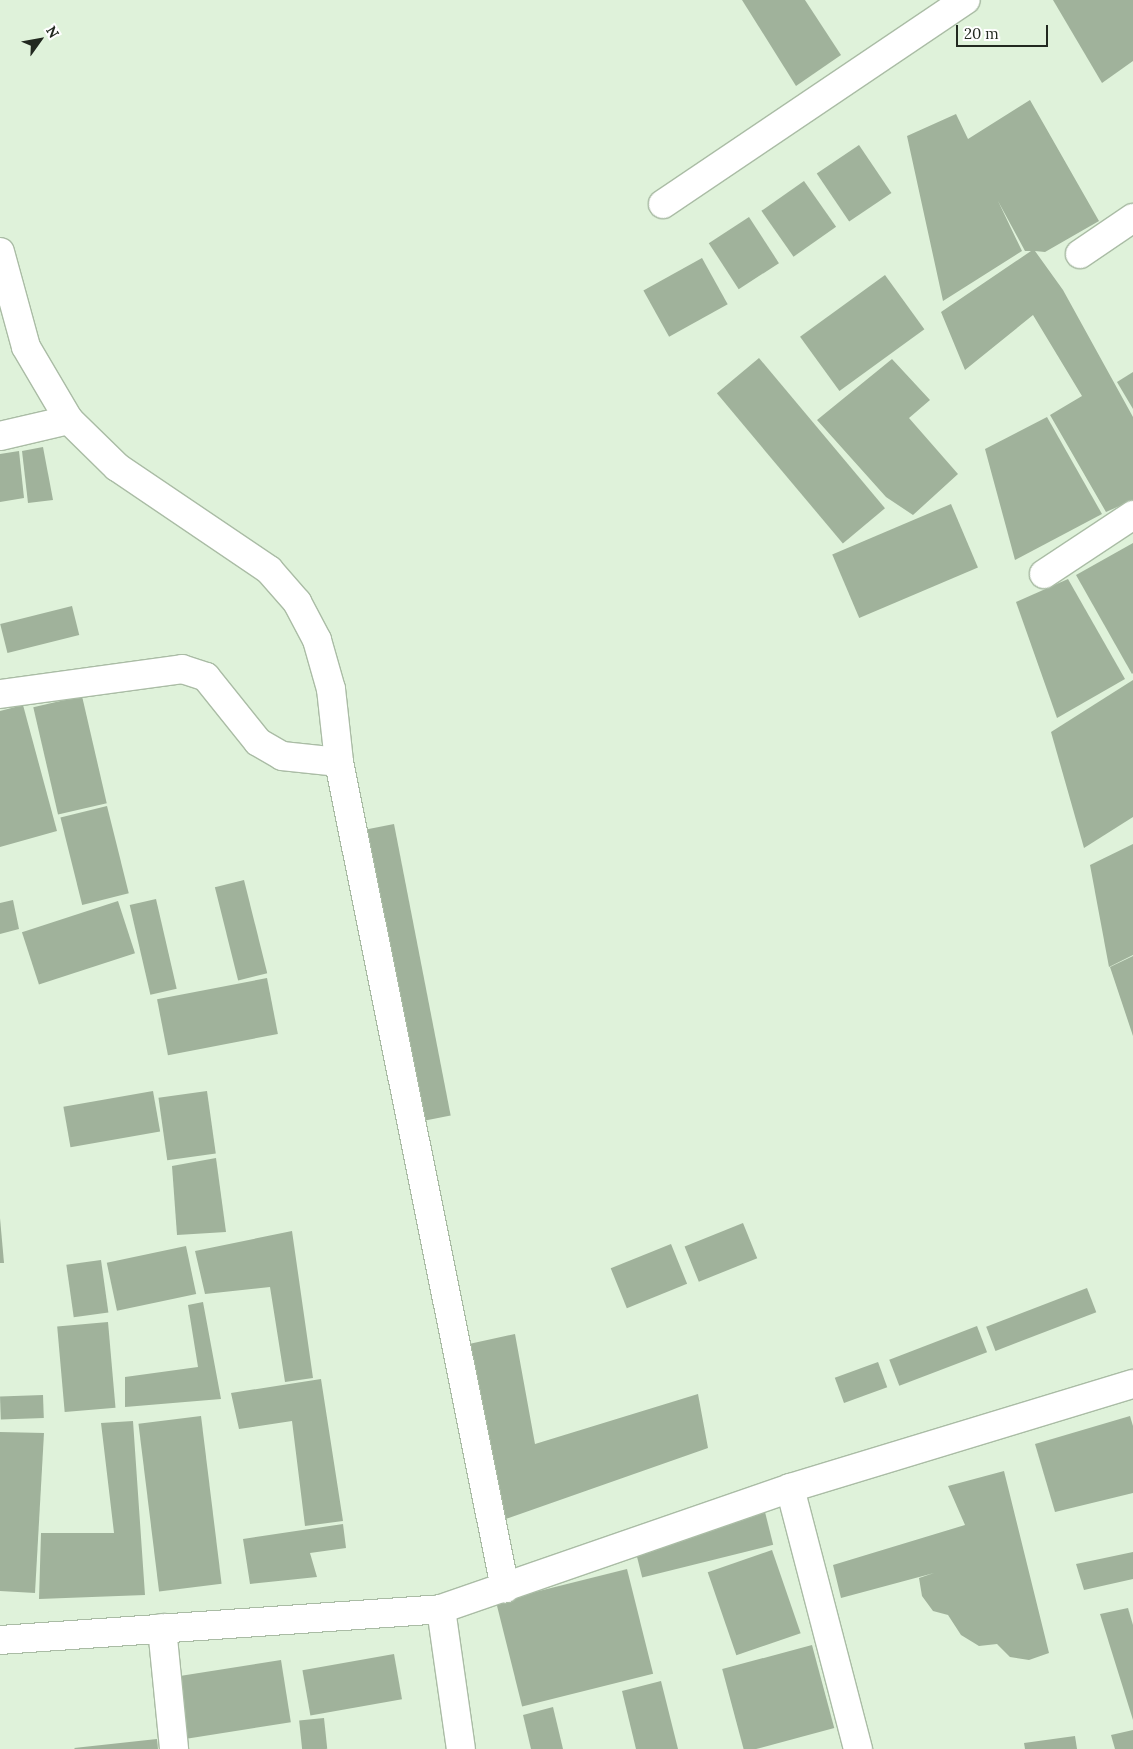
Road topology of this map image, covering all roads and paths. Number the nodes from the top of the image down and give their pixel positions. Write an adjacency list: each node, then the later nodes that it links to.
1 (966, 0): 2 (street)
2 (663, 204)
3 (1133, 218): 5 (street)
4 (0, 252): 6 (street)
5 (1080, 254)
6 (69, 420): 7 (street); 11 (street)
7 (0, 436)
8 (1133, 515): 9 (street)
9 (1044, 574)
10 (0, 694): 11 (street)
11 (339, 762): 14 (street)
12 (1133, 1384): 13 (street)
13 (790, 1488): 14 (street); 20 (street)
14 (506, 1588): 15 (street)
15 (441, 1609): 16 (street); 19 (street)
16 (162, 1628): 17 (street); 18 (street)
17 (0, 1640)
18 (174, 1749)
19 (461, 1749)
20 (858, 1749)

